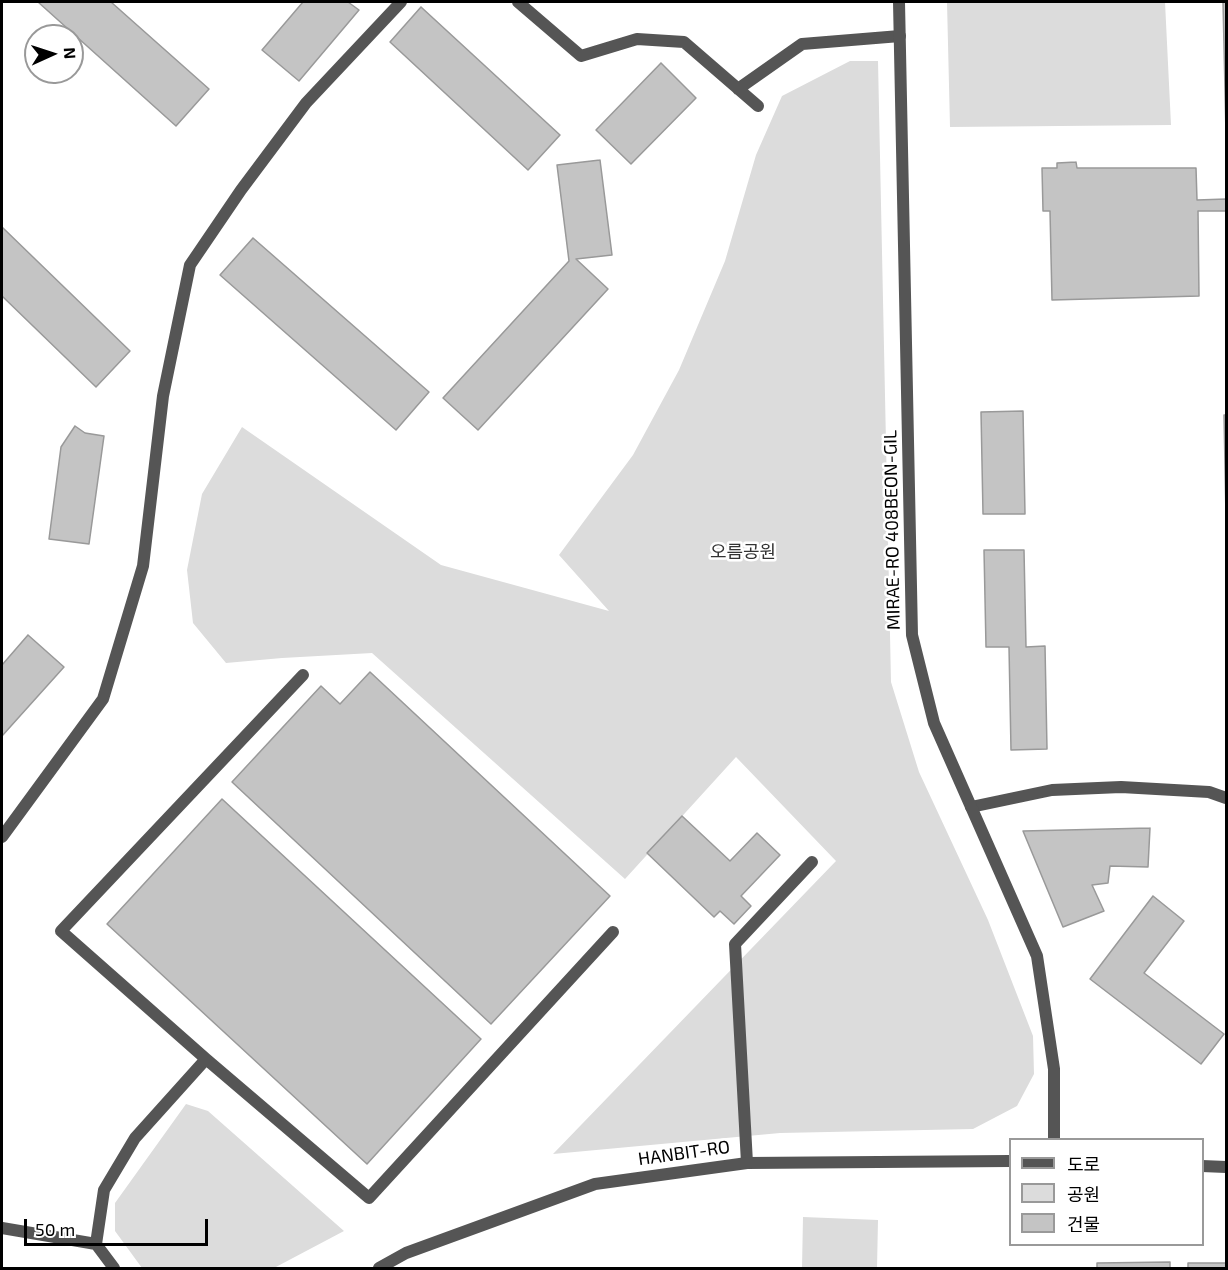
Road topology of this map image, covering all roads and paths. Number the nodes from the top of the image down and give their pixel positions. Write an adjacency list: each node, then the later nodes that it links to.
1 (401, 2): 10 (street)
2 (518, 2): 5 (street)
3 (899, 2): 4 (street, MIRAE-RO 408BEON-GIL)
4 (900, 36): 5 (street); 9 (street, MIRAE-RO 408BEON-GIL)
5 (738, 88): 6 (street)
6 (758, 106)
7 (303, 675): 13 (street)
8 (1227, 798): 9 (street)
9 (971, 807): 14 (street, MIRAE-RO 408BEON-GIL)
10 (2, 837)
11 (812, 862): 16 (street)
12 (613, 932): 13 (street)
13 (206, 1059): 20 (street)
14 (1054, 1138)
15 (1009, 1161): 16 (street, HANBIT-RO)
16 (747, 1162): 22 (street, HANBIT-RO)
17 (1204, 1166): 18 (street)
18 (1227, 1167)
19 (2, 1228): 20 (street)
20 (96, 1244): 21 (street)
21 (114, 1269)
22 (379, 1269)

